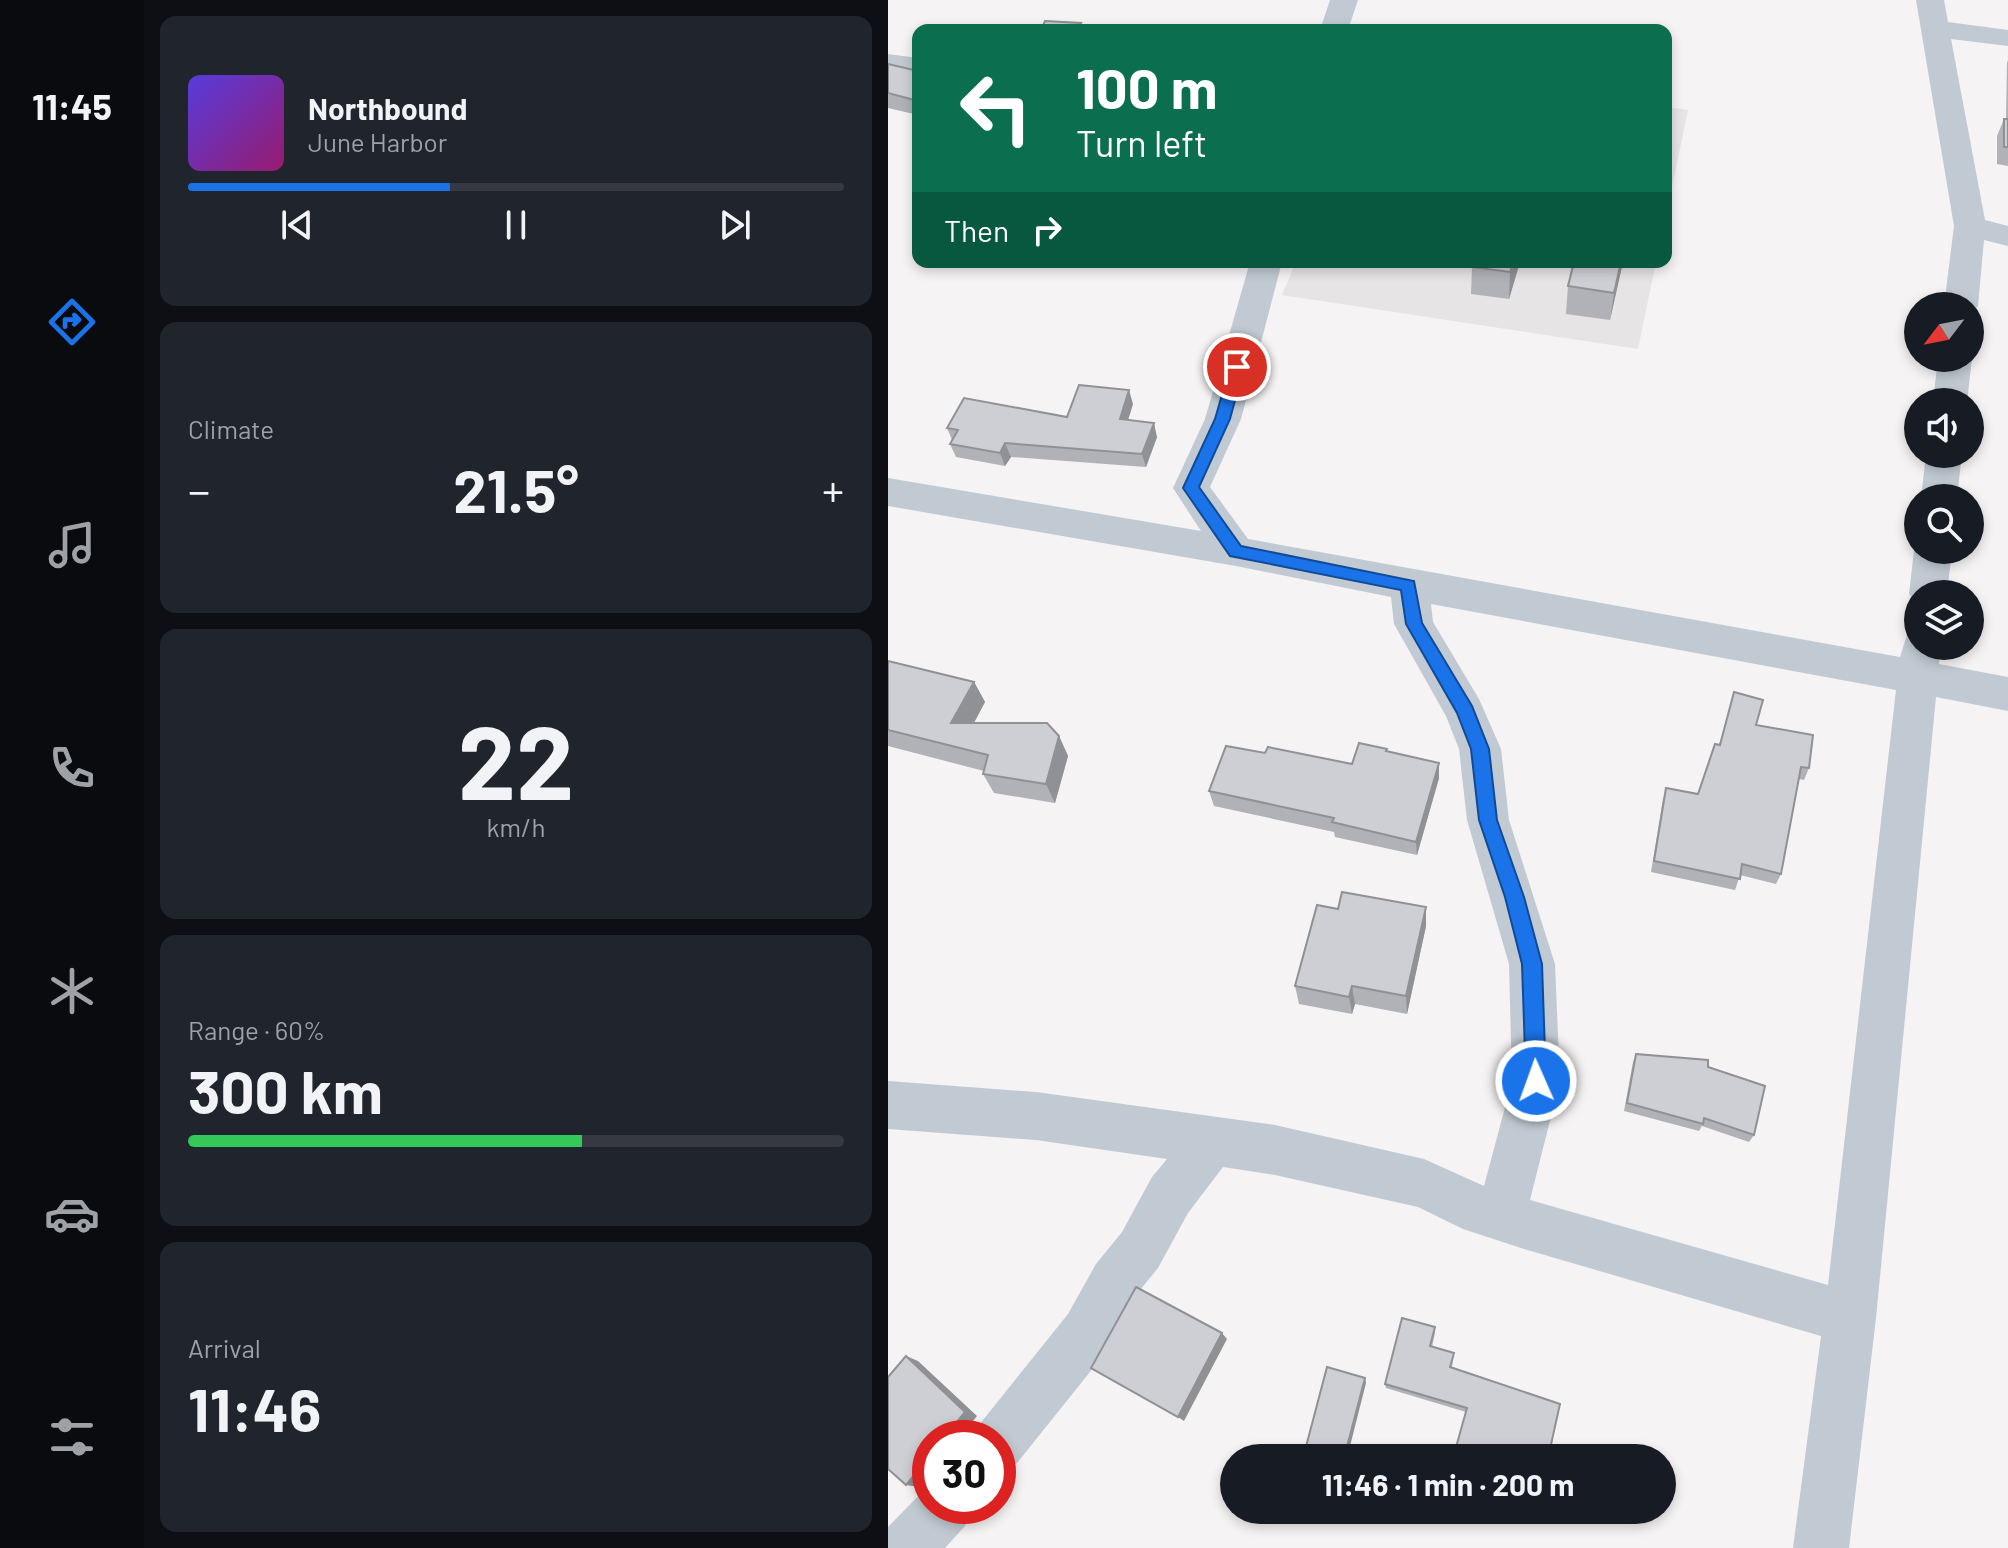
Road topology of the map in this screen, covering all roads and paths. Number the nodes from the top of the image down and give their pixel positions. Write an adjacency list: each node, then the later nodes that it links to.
1 (1344, 0): 3 (street)
2 (1932, 14): 4 (street); 7 (street)
3 (1336, 24)
4 (2008, 38)
5 (888, 63): 6 (street)
6 (912, 66)
7 (1970, 226): 8 (street); 10 (street)
8 (2008, 236)
9 (1264, 268): 12 (street)
10 (1963, 292)
11 (888, 492): 12 (street)
12 (1236, 551): 13 (street)
13 (1409, 585): 14 (street); 18 (street)
14 (1920, 661): 15 (street); 19 (street)
15 (2008, 694)
16 (888, 1105): 17 (street)
17 (1213, 1140): 18 (street); 20 (street)
18 (1501, 1216): 19 (street)
19 (1850, 1318): 23 (street)
20 (1016, 1422)
21 (929, 1524): 22 (street)
22 (907, 1548)
23 (1821, 1548)

